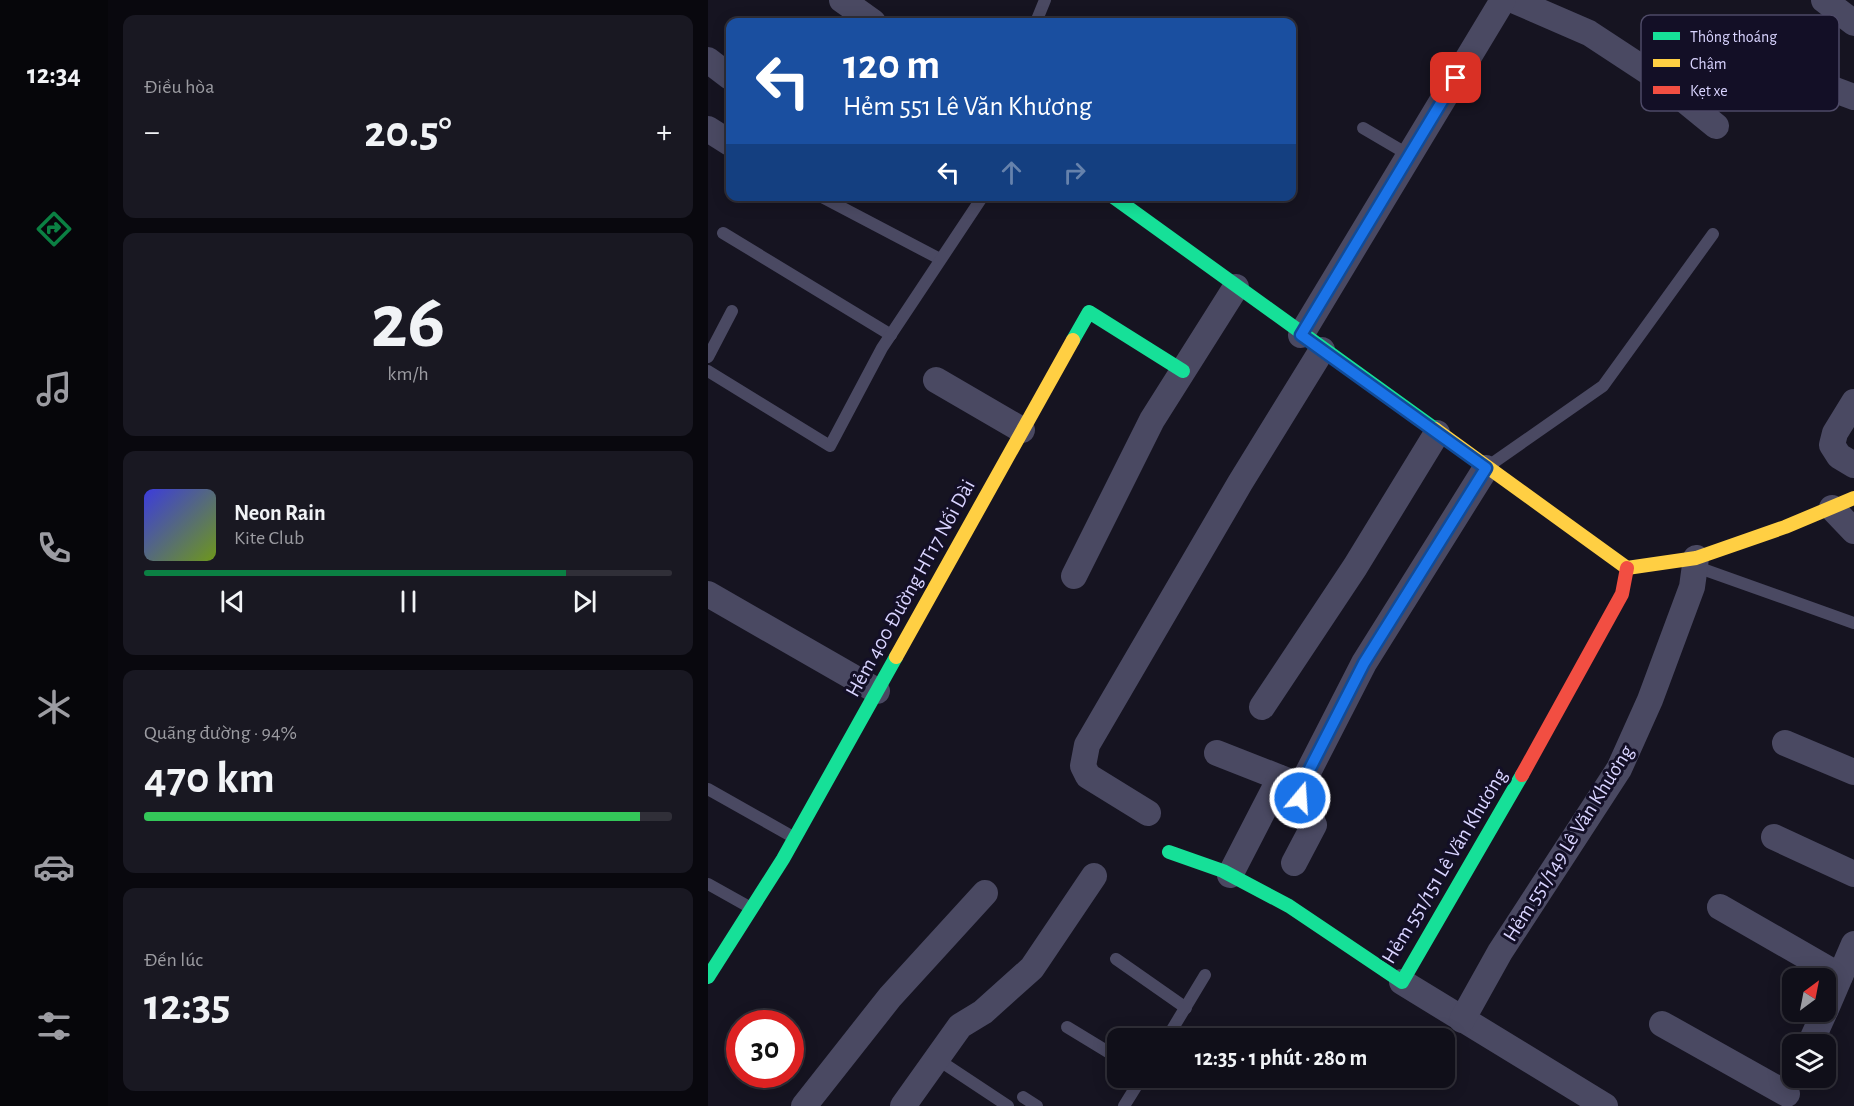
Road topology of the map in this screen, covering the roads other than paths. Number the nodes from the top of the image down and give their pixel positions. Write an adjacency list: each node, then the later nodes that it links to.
1 (1045, 0): 7 (lane)
2 (1503, 0): 19 (street)
3 (1513, 0): 10 (street)
4 (1824, 0): 8 (street)
5 (844, 1): 6 (street)
6 (867, 18)
7 (1038, 18)
8 (1854, 23)
9 (708, 60): 11 (street)
10 (1641, 67)
11 (726, 74)
12 (1839, 91): 13 (street)
13 (1854, 97)
14 (1698, 111): 15 (street)
15 (1716, 126)
16 (1363, 128): 19 (lane)
17 (708, 129): 18 (street)
18 (726, 140)
19 (1409, 155): 29 (street)
20 (829, 201): 25 (lane)
21 (980, 201): 25 (lane)
22 (1119, 201): 26 (street)
23 (723, 233): 28 (lane)
24 (1713, 234): 39 (lane)
25 (939, 259): 28 (lane)
26 (1236, 287): 29 (street); 33 (street)
27 (732, 311): 31 (lane)
28 (891, 334): 32 (lane)
29 (1301, 335): 30 (street)
30 (1322, 350): 37 (street); 54 (street)
31 (708, 357)
32 (708, 371)
33 (1183, 371): 36 (street, Hẻm 400 Đường HT17 Nối Dài); 44 (street)
34 (936, 380): 36 (street)
35 (1854, 402): 38 (street)
36 (1022, 430): 47 (street, Hẻm 400 Đường HT17 Nối Dài)
37 (1437, 433): 39 (street); 48 (street)
38 (1854, 465)
39 (1486, 468): 43 (street); 52 (street)
40 (1843, 503): 41 (street); 42 (street)
41 (1854, 531)
42 (1695, 562): 43 (street); 46 (lane); 74 (street, Hẻm 551/149 Lê Văn Khương)
43 (1627, 568): 71 (street, Hẻm 551/151 Lê Văn Khương)
44 (1074, 576)
45 (708, 594): 47 (street)
46 (1854, 623)
47 (877, 691): 55 (street, Hẻm 400 Đường HT17 Nối Dài)
48 (1262, 707)
49 (1785, 743): 51 (street)
50 (1217, 753): 52 (street)
51 (1854, 772)
52 (1290, 782): 58 (street); 60 (street)
53 (708, 789): 55 (lane)
54 (1148, 813)
55 (794, 837): 65 (street, Hẻm 400 Đường HT17 Nối Dài)
56 (1774, 837): 59 (street)
57 (1170, 852): 60 (street, Hẻm 551/151 Lê Văn Khương)
58 (1294, 863)
59 (1854, 874)
60 (1230, 875): 71 (street, Hẻm 551/151 Lê Văn Khương)
61 (1094, 876): 79 (street)
62 (708, 884): 65 (lane)
63 (985, 893): 83 (street)
64 (1720, 907): 69 (street)
65 (752, 909): 70 (street, Hẻm 400 Đường HT17 Nối Dài)
66 (1854, 945): 69 (street)
67 (1116, 959): 73 (lane)
68 (1205, 975): 73 (lane)
69 (1840, 976): 72 (street)
70 (708, 977)
71 (1402, 982): 74 (street)
72 (1836, 985)
73 (1186, 1008): 77 (lane)
74 (1462, 1020): 88 (street)
75 (1662, 1024): 81 (street)
76 (1067, 1027): 78 (lane)
77 (1173, 1028)
78 (1107, 1051)
79 (937, 1059): 84 (street); 85 (lane)
80 (1135, 1088): 87 (lane)
81 (1788, 1092)
82 (1023, 1097): 86 (lane)
83 (804, 1106)
84 (903, 1106)
85 (1008, 1106)
86 (1037, 1106)
87 (1124, 1106)
88 (1605, 1106)

